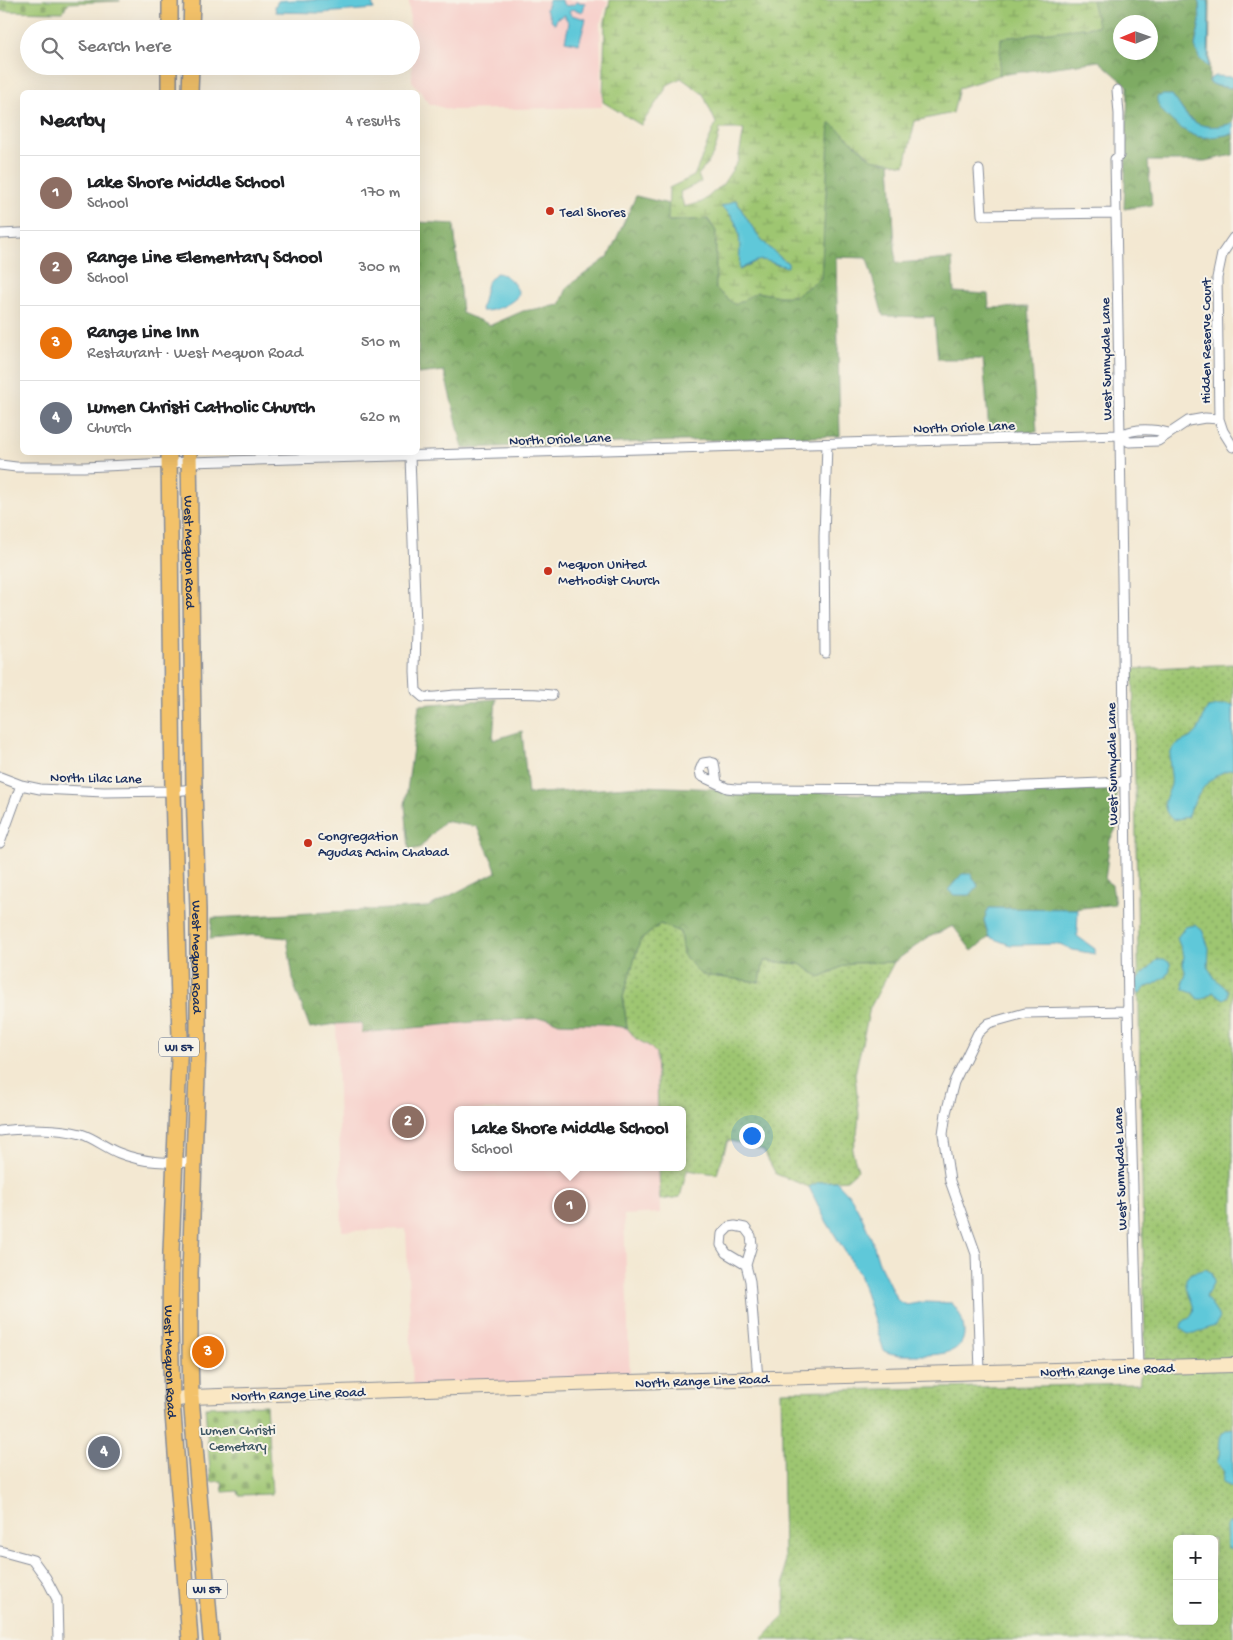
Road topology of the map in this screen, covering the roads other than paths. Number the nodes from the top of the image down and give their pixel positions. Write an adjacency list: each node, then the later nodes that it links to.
1 (170, 0): 3 (main road)
2 (192, 0): 4 (main road)
3 (170, 20)
4 (191, 20)
5 (169, 75): 7 (main road)
6 (191, 75): 8 (main road)
7 (169, 90)
8 (190, 90)
9 (1117, 90): 11 (street, West Sunnydale Lane)
10 (979, 170): 11 (street)
11 (1116, 213): 16 (street, West Sunnydale Lane)
12 (20, 233): 13 (street)
13 (0, 234)
14 (1233, 238): 15 (street, Hidden Reserve Court)
15 (1219, 418): 16 (street, North Oriole Lane); 18 (street)
16 (1120, 435): 17 (street, North Oriole Lane); 26 (street, West Sunnydale Lane)
17 (827, 444): 19 (street, North Oriole Lane); 23 (street)
18 (1233, 447)
19 (410, 456): 20 (street, North Oriole Lane); 24 (street)
20 (189, 457): 21 (street, North Oriole Lane); 29 (main road, West Mequon Road / WI 57)
21 (169, 458): 22 (street, North Oriole Lane); 30 (main road, West Mequon Road / WI 57)
22 (0, 465)
23 (825, 653)
24 (552, 695)
25 (0, 777): 28 (street, North Lilac Lane)
26 (1125, 782): 27 (street); 32 (street, West Sunnydale Lane)
27 (717, 783)
28 (21, 785): 30 (street, North Lilac Lane); 31 (street)
29 (194, 789): 30 (street, North Lilac Lane); 34 (main road, West Mequon Road / WI 57)
30 (174, 791): 35 (main road, West Mequon Road / WI 57)
31 (0, 843)
32 (1128, 1011): 38 (street, West Sunnydale Lane); 39 (street)
33 (0, 1131): 35 (street)
34 (194, 1162): 35 (street); 41 (main road, West Mequon Road / WI 57)
35 (175, 1163): 42 (main road, West Mequon Road / WI 57)
36 (746, 1265): 36 (street); 40 (street)
37 (1233, 1365): 38 (street, North Range Line Road)
38 (1138, 1368): 39 (street, North Range Line Road)
39 (980, 1372): 40 (street, North Range Line Road)
40 (758, 1379): 41 (street, North Range Line Road)
41 (191, 1397): 42 (street, North Range Line Road); 46 (main road, West Mequon Road / WI 57)
42 (172, 1400): 45 (main road, West Mequon Road / WI 57)
43 (0, 1551): 44 (street)
44 (58, 1640)
45 (190, 1640)
46 (211, 1640)

